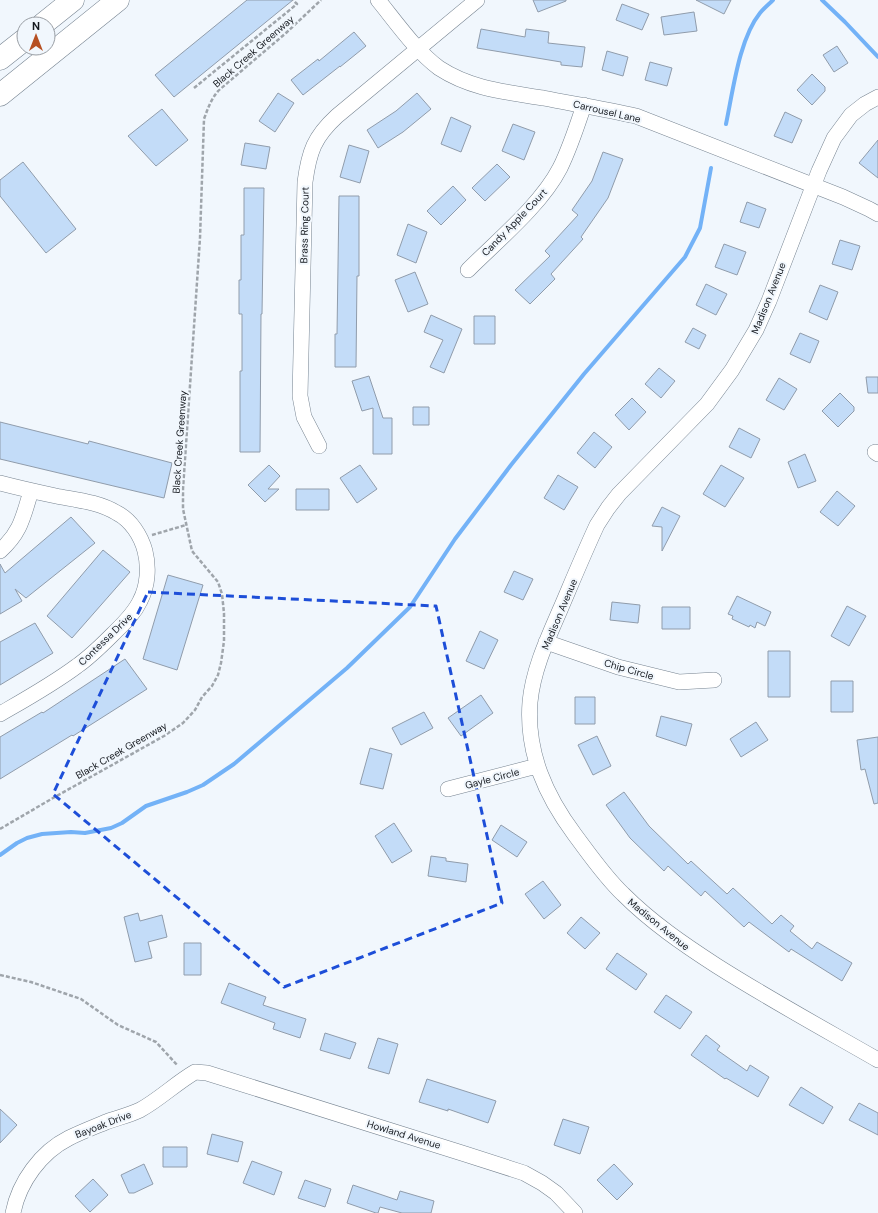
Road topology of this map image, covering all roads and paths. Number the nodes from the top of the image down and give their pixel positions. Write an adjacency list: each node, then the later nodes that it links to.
1 (73, 0): 7 (main road)
2 (118, 0): 12 (main road)
3 (293, 0): 11 (path)
4 (321, 0): 21 (path, Black Creek Greenway)
5 (378, 0): 9 (street, Carrousel Lane)
6 (477, 0): 9 (street, Brass Ring Court)
7 (53, 16)
8 (16, 46): 10 (main road)
9 (418, 48): 14 (street, Carrousel Lane); 18 (street, Brass Ring Court)
10 (0, 59)
11 (194, 88)
12 (0, 95)
13 (878, 97): 15 (street, Madison Avenue)
14 (584, 105): 15 (street, Carrousel Lane); 17 (street, Candy Apple Court)
15 (813, 186): 16 (street, Carrousel Lane); 24 (street, Madison Avenue)
16 (878, 214)
17 (468, 270)
18 (319, 446)
19 (0, 483): 20 (street, Contessa Drive)
20 (32, 491): 23 (street); 26 (street, Contessa Drive)
21 (186, 525): 22 (path); 29 (path, Black Creek Greenway)
22 (149, 536)
23 (0, 551)
24 (546, 642): 25 (street, Chip Circle); 27 (street, Madison Avenue)
25 (714, 680)
26 (0, 714)
27 (537, 766): 28 (street, Gayle Circle); 31 (street, Madison Avenue)
28 (448, 790)
29 (0, 829)
30 (0, 975): 32 (path)
31 (878, 1060)
32 (178, 1066)
33 (221, 1078): 34 (street, Bayoak Drive); 35 (street, Howland Avenue)
34 (12, 1213)
35 (575, 1213)

